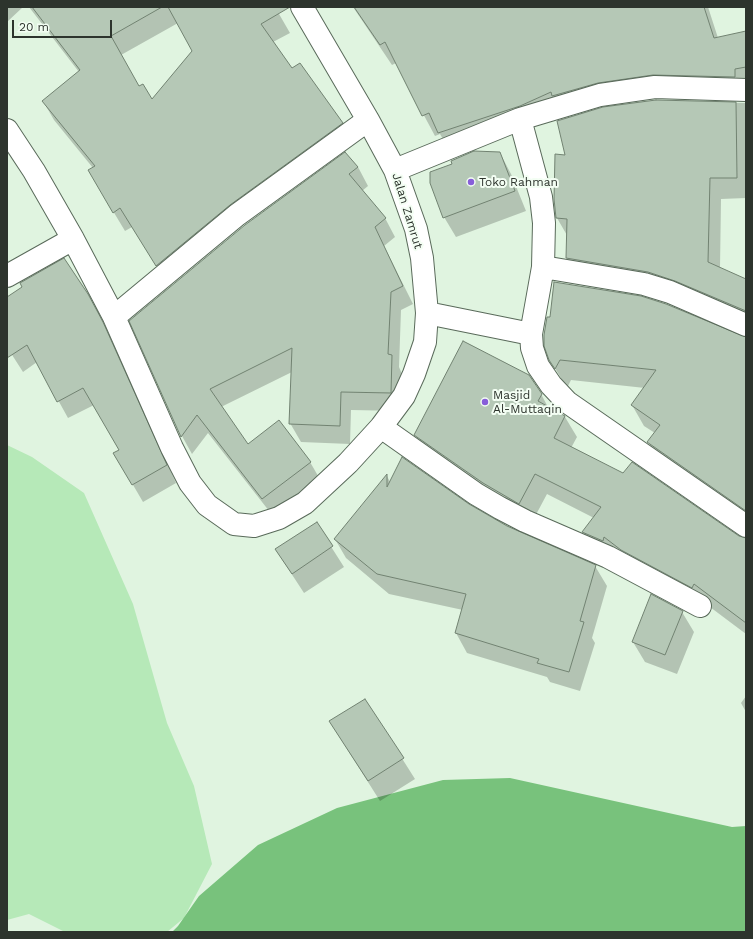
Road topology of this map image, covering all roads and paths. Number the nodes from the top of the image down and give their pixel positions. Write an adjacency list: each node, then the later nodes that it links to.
1 (302, 7): 4 (street, Jalan Zamrut)
2 (746, 90): 3 (street)
3 (520, 119): 6 (street); 8 (street)
4 (368, 120): 6 (street, Jalan Zamrut); 11 (street)
5 (7, 130): 7 (street, Jalan Zamrut)
6 (395, 170): 10 (street, Jalan Zamrut)
7 (73, 239): 9 (street); 11 (street, Jalan Zamrut)
8 (544, 267): 12 (street); 13 (street)
9 (7, 276)
10 (427, 313): 13 (street); 14 (street, Jalan Zamrut)
11 (114, 316): 14 (street, Jalan Zamrut)
12 (746, 325)
13 (531, 334): 15 (street)
14 (381, 427): 16 (street)
15 (746, 526)
16 (700, 606)

